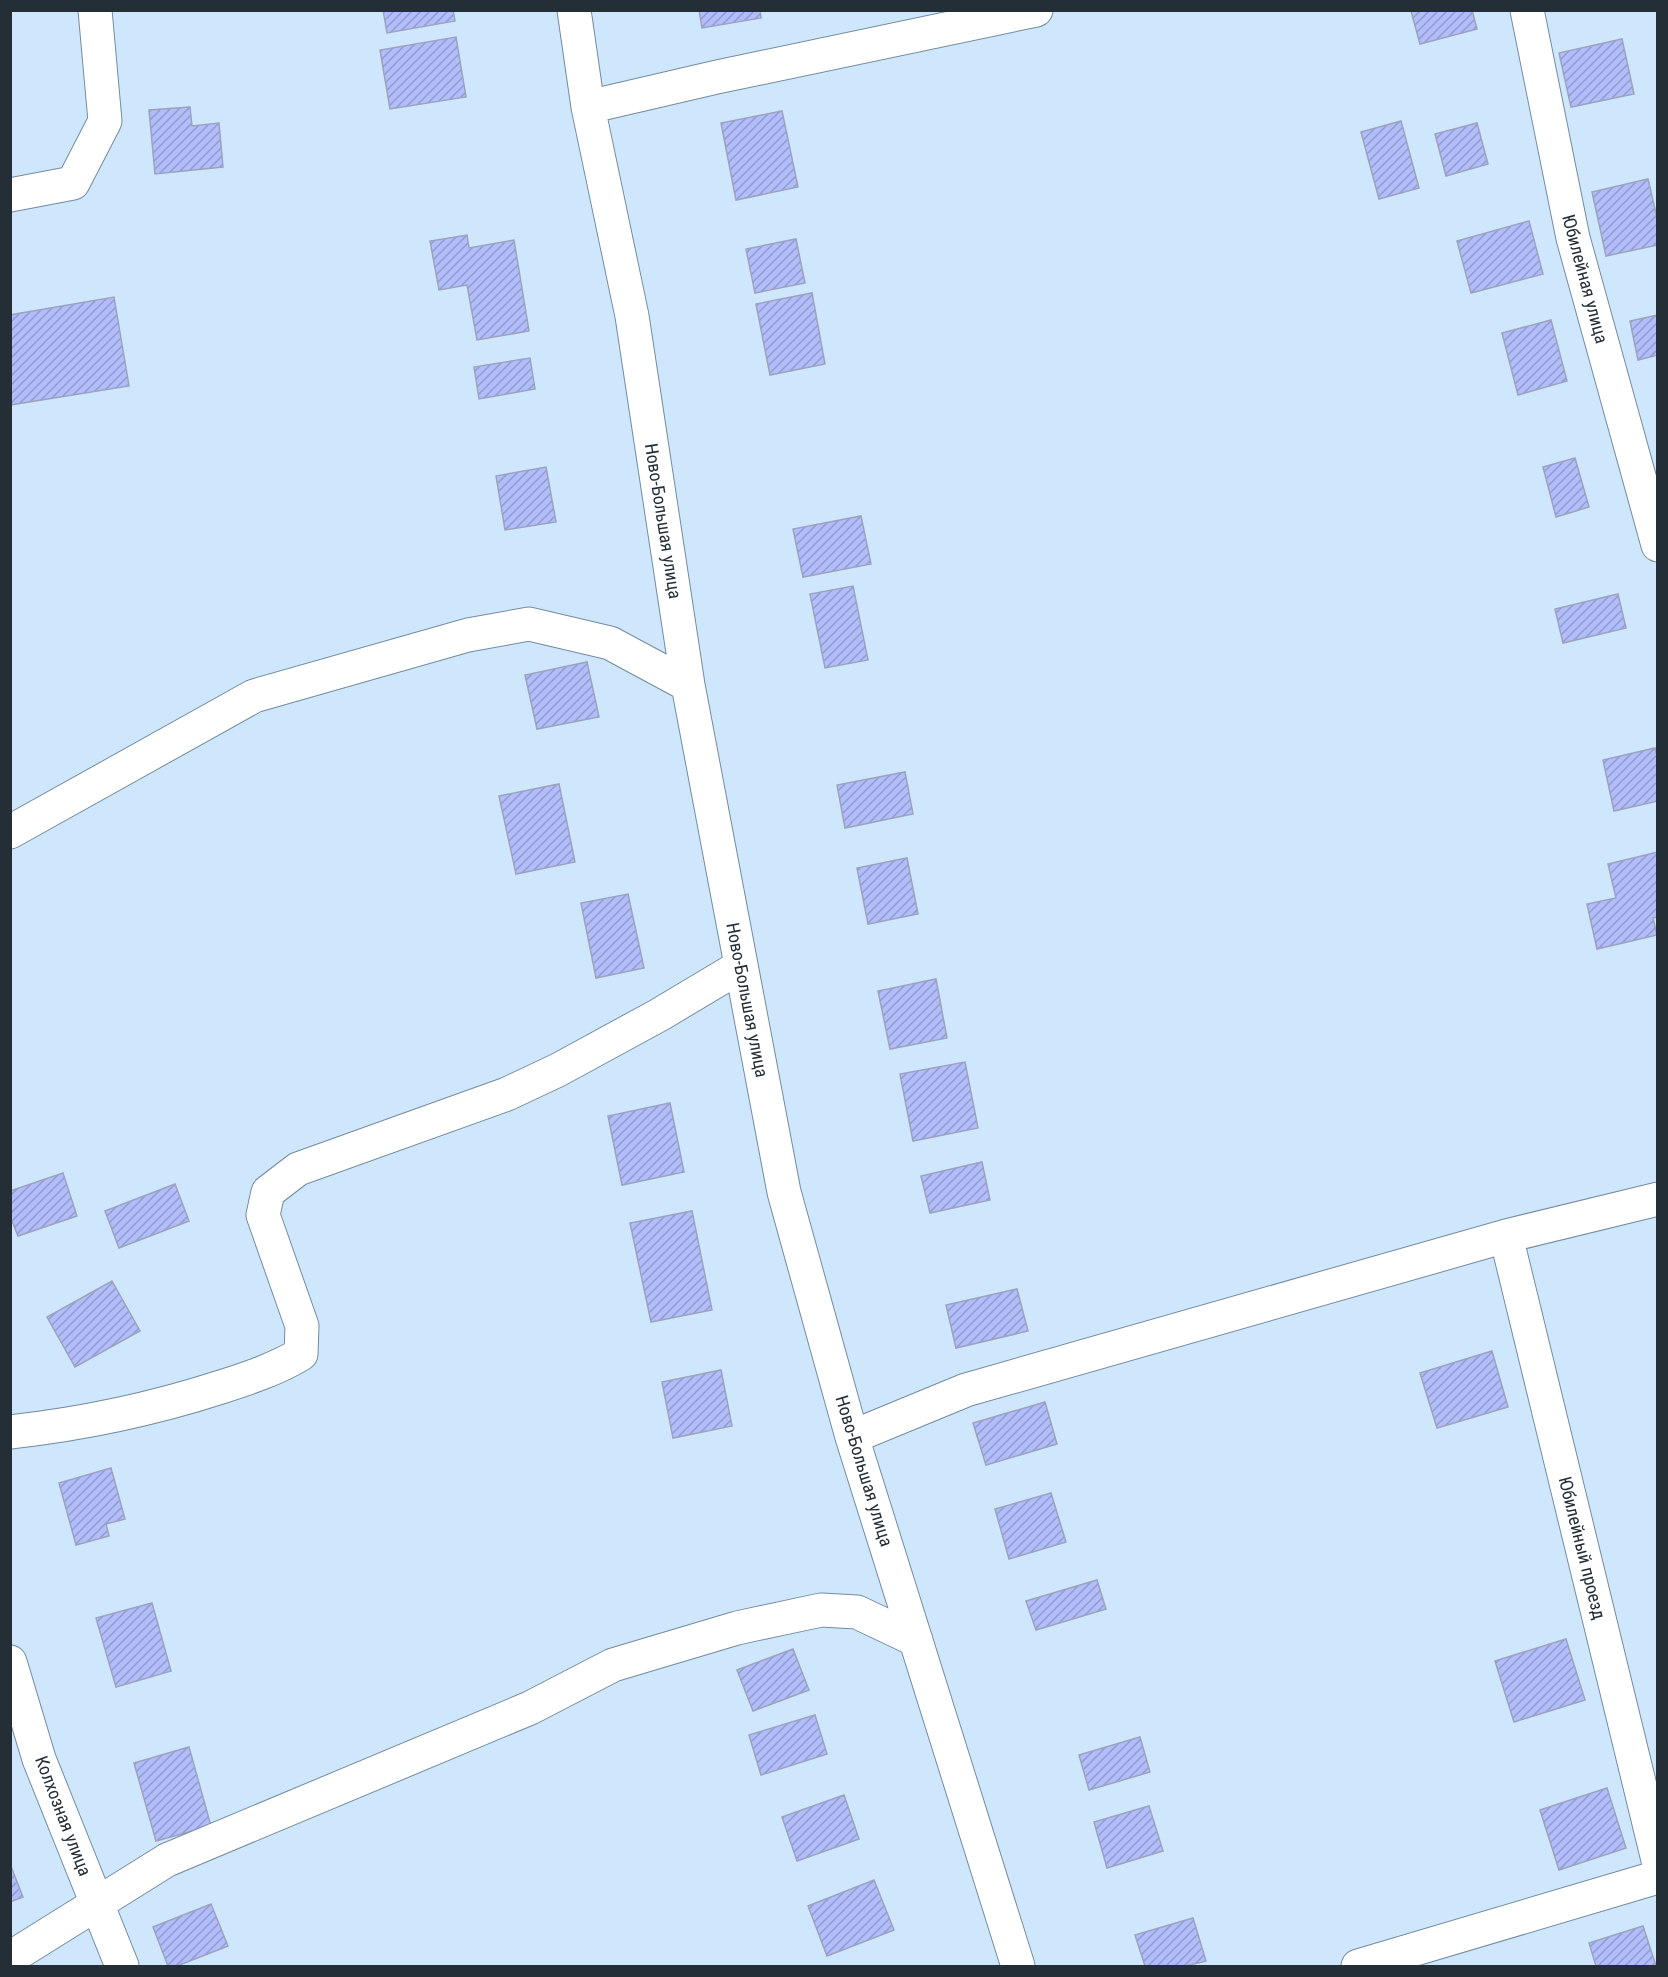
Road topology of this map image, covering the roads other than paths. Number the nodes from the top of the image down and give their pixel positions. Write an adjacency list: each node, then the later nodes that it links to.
1 (95, 10): 6 (street)
2 (574, 10): 5 (street, Ново-Большая улица)
3 (1035, 10): 5 (street)
4 (1527, 10): 7 (street, Юбилейная улица)
5 (588, 107): 8 (street, Ново-Большая улица)
6 (10, 195)
7 (1657, 537)
8 (688, 685): 9 (street); 10 (street, Ново-Большая улица)
9 (10, 831)
10 (741, 966): 13 (street); 14 (street, Ново-Большая улица)
11 (1658, 1199): 12 (street)
12 (1506, 1236): 14 (street); 17 (street, Юбилейный проезд)
13 (10, 1432)
14 (852, 1437): 15 (street, Ново-Большая улица)
15 (916, 1640): 19 (street); 22 (street, Ново-Большая улица)
16 (10, 1662): 19 (street, Колхозная улица)
17 (1658, 1860)
18 (1658, 1876): 23 (street)
19 (97, 1903): 20 (street); 21 (street, Колхозная улица)
20 (10, 1958)
21 (122, 1966)
22 (1018, 1966)
23 (1358, 1966)

